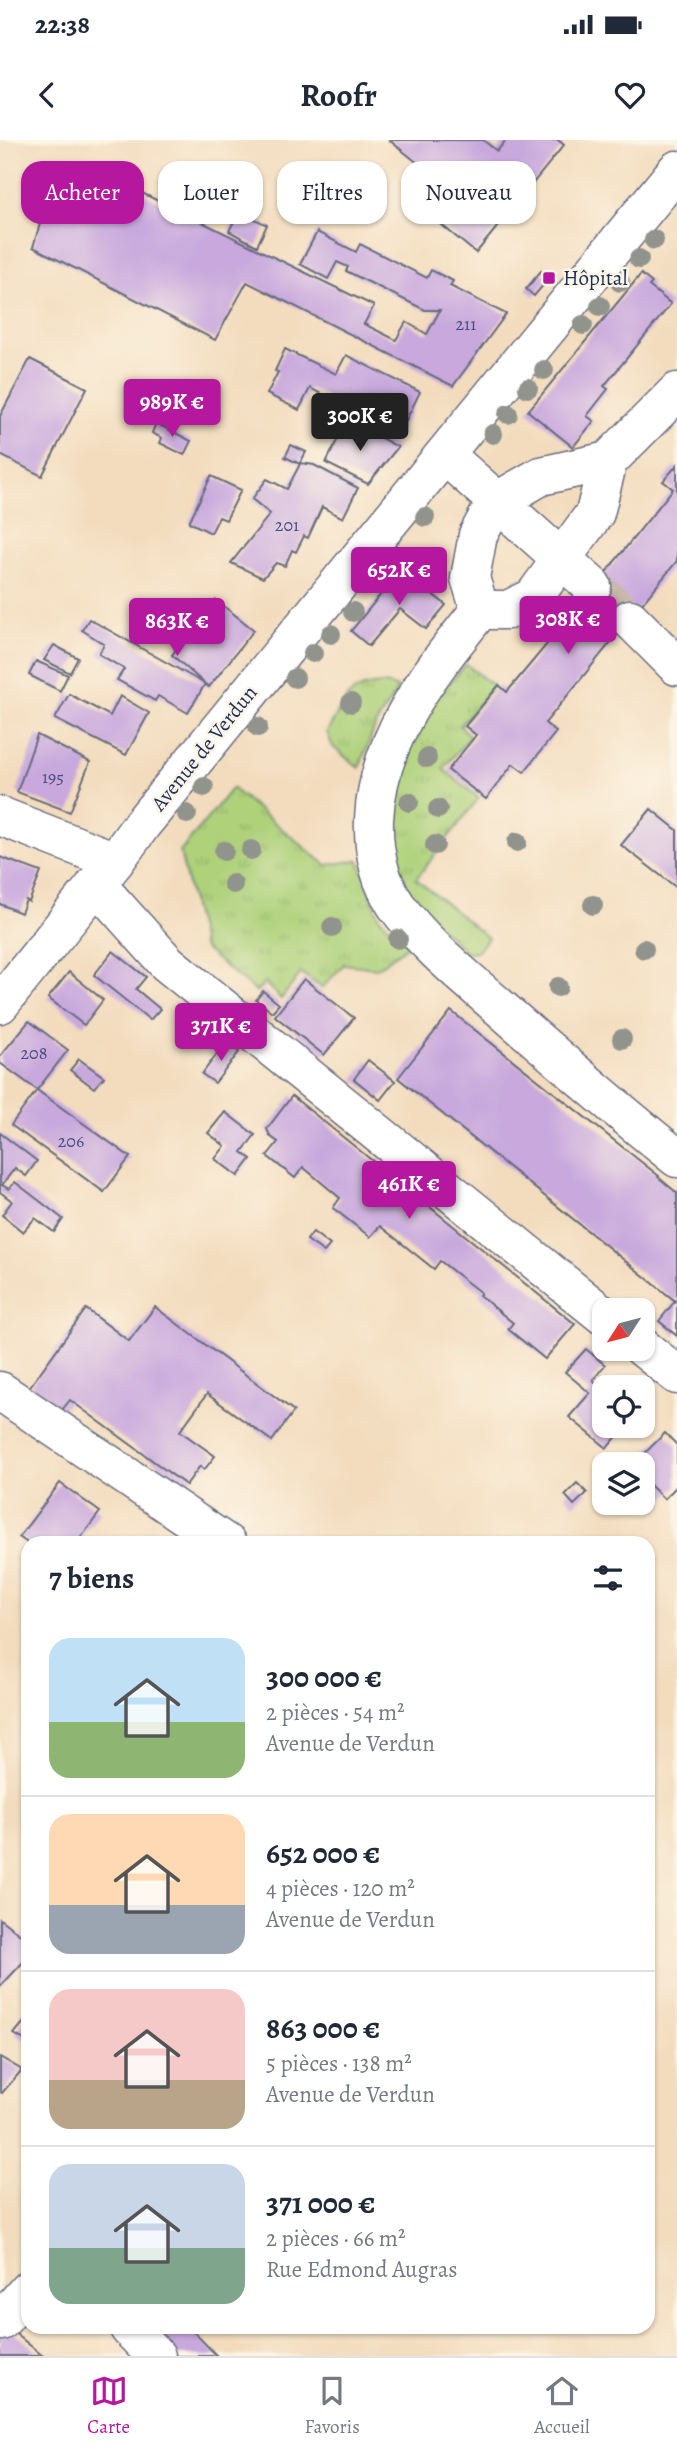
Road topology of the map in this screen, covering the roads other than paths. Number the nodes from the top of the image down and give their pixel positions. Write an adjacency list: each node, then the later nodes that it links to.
1 (677, 170): 3 (main road, Avenue de Verdun)
2 (677, 392): 4 (main road)
3 (445, 455): 5 (main road); 12 (main road, Avenue de Verdun)
4 (608, 461): 5 (main road); 6 (main road)
5 (496, 502): 6 (main road); 8 (main road)
6 (562, 560): 7 (main road); 8 (main road)
7 (592, 586)
8 (480, 610): 14 (main road)
9 (630, 619): 10 (main road)
10 (677, 666)
11 (0, 816): 12 (main road)
12 (106, 872): 13 (main road, Avenue de Verdun); 15 (main road)
13 (0, 1004)
14 (677, 1158)
15 (592, 1305)
16 (655, 1357): 17 (main road)
17 (677, 1375)
18 (0, 1391): 19 (main road)
19 (215, 1536)
20 (21, 2298): 21 (main road)
21 (1, 2321)
22 (135, 2334): 23 (main road)
23 (156, 2356)

